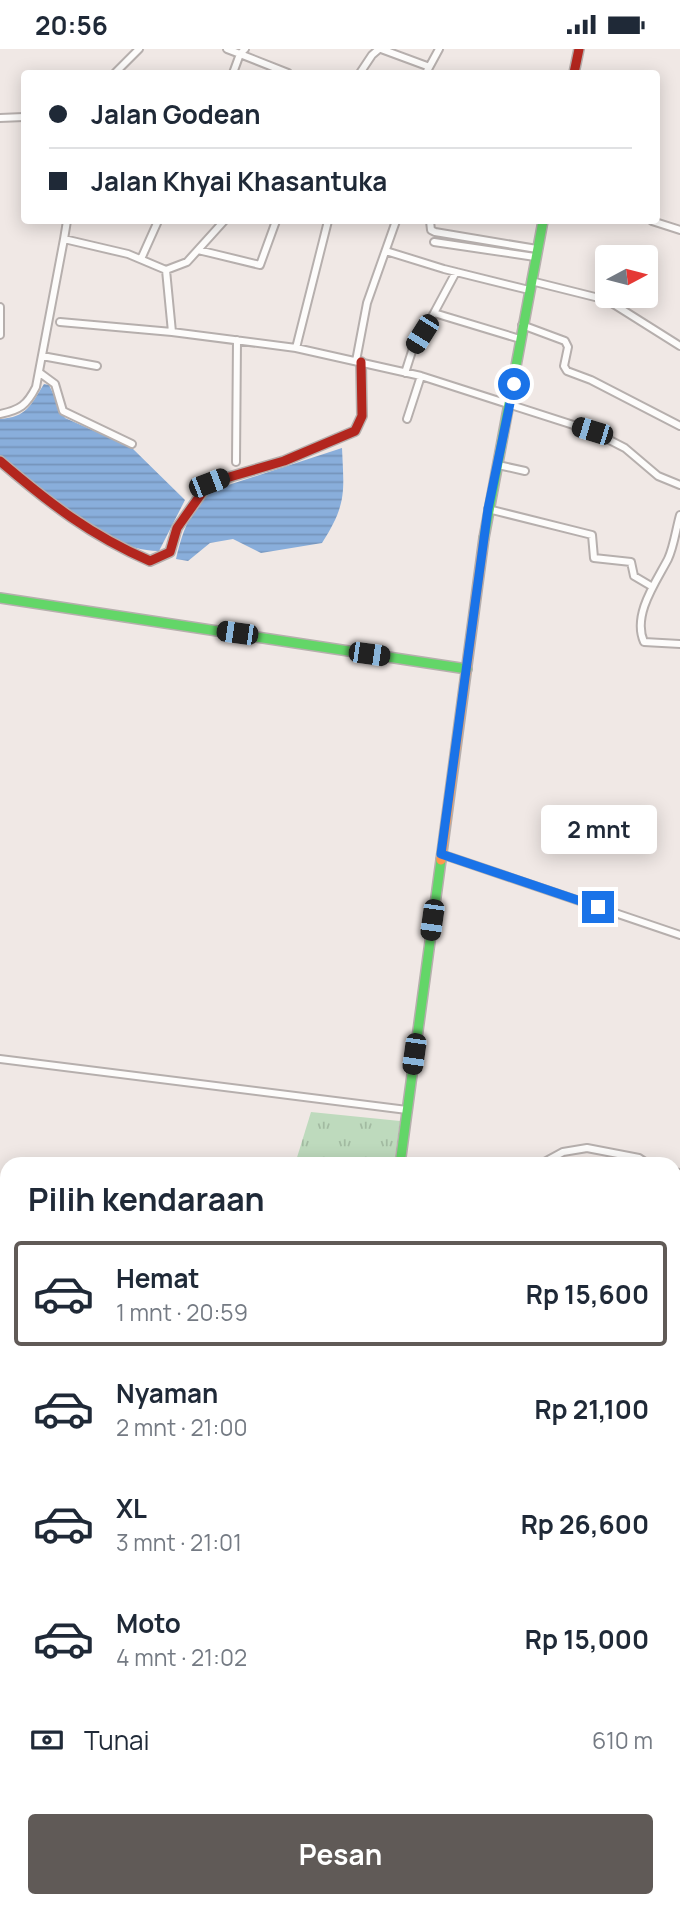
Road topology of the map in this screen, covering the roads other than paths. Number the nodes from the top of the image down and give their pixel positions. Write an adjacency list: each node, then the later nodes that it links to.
1 (138, 49): 8 (street)
2 (227, 49): 6 (street)
3 (380, 49): 7 (street); 11 (street)
4 (439, 49): 7 (street)
5 (579, 49): 13 (street)
6 (243, 52): 9 (street); 10 (street)
7 (427, 65): 12 (street)
8 (119, 70)
9 (234, 70)
10 (282, 70)
11 (362, 70)
12 (426, 70)
13 (575, 70)
14 (21, 117): 15 (street)
15 (0, 118)
16 (66, 224): 26 (street)
17 (157, 224): 31 (street)
18 (221, 224): 28 (street)
19 (275, 224): 28 (street)
20 (327, 224): 44 (street)
21 (396, 224): 29 (street)
22 (430, 224): 30 (street)
23 (542, 224): 30 (street)
24 (660, 224): 25 (street)
25 (680, 230)
26 (64, 239): 31 (street); 45 (street)
27 (434, 242): 30 (street)
28 (198, 250): 32 (street)
29 (386, 251): 33 (street); 46 (street)
30 (536, 253): 34 (street)
31 (141, 259): 32 (street)
32 (166, 269): 39 (street)
33 (456, 272): 34 (street); 36 (street)
34 (530, 285): 38 (street); 43 (street)
35 (0, 307): 40 (street)
36 (433, 313): 41 (street); 49 (street)
37 (60, 322): 39 (street)
38 (522, 325): 41 (street); 54 (street)
39 (172, 332): 42 (street)
40 (0, 335)
41 (520, 339): 51 (street)
42 (237, 340): 44 (street); 57 (street)
43 (680, 346)
44 (296, 348): 46 (street)
45 (43, 356): 47 (street); 48 (street)
46 (359, 361): 49 (street); 56 (street)
47 (97, 366)
48 (40, 373): 52 (street); 55 (street)
49 (405, 373): 50 (street)
50 (421, 376): 51 (street); 53 (street)
51 (510, 406): 58 (street); 60 (street)
52 (0, 414)
53 (407, 419)
54 (680, 426)
55 (132, 444)
56 (0, 461)
57 (236, 462)
58 (498, 465): 59 (street); 61 (street)
59 (525, 471)
60 (680, 485)
61 (488, 509): 63 (street); 66 (street)
62 (680, 515): 63 (street)
63 (651, 586): 65 (street)
64 (0, 598): 66 (street)
65 (680, 644)
66 (467, 669): 67 (street)
67 (441, 854): 68 (street); 70 (street)
68 (680, 935)
69 (0, 1059): 70 (street)
70 (407, 1110): 71 (street)
71 (401, 1157)
72 (555, 1157): 73 (street)
73 (634, 1157)

